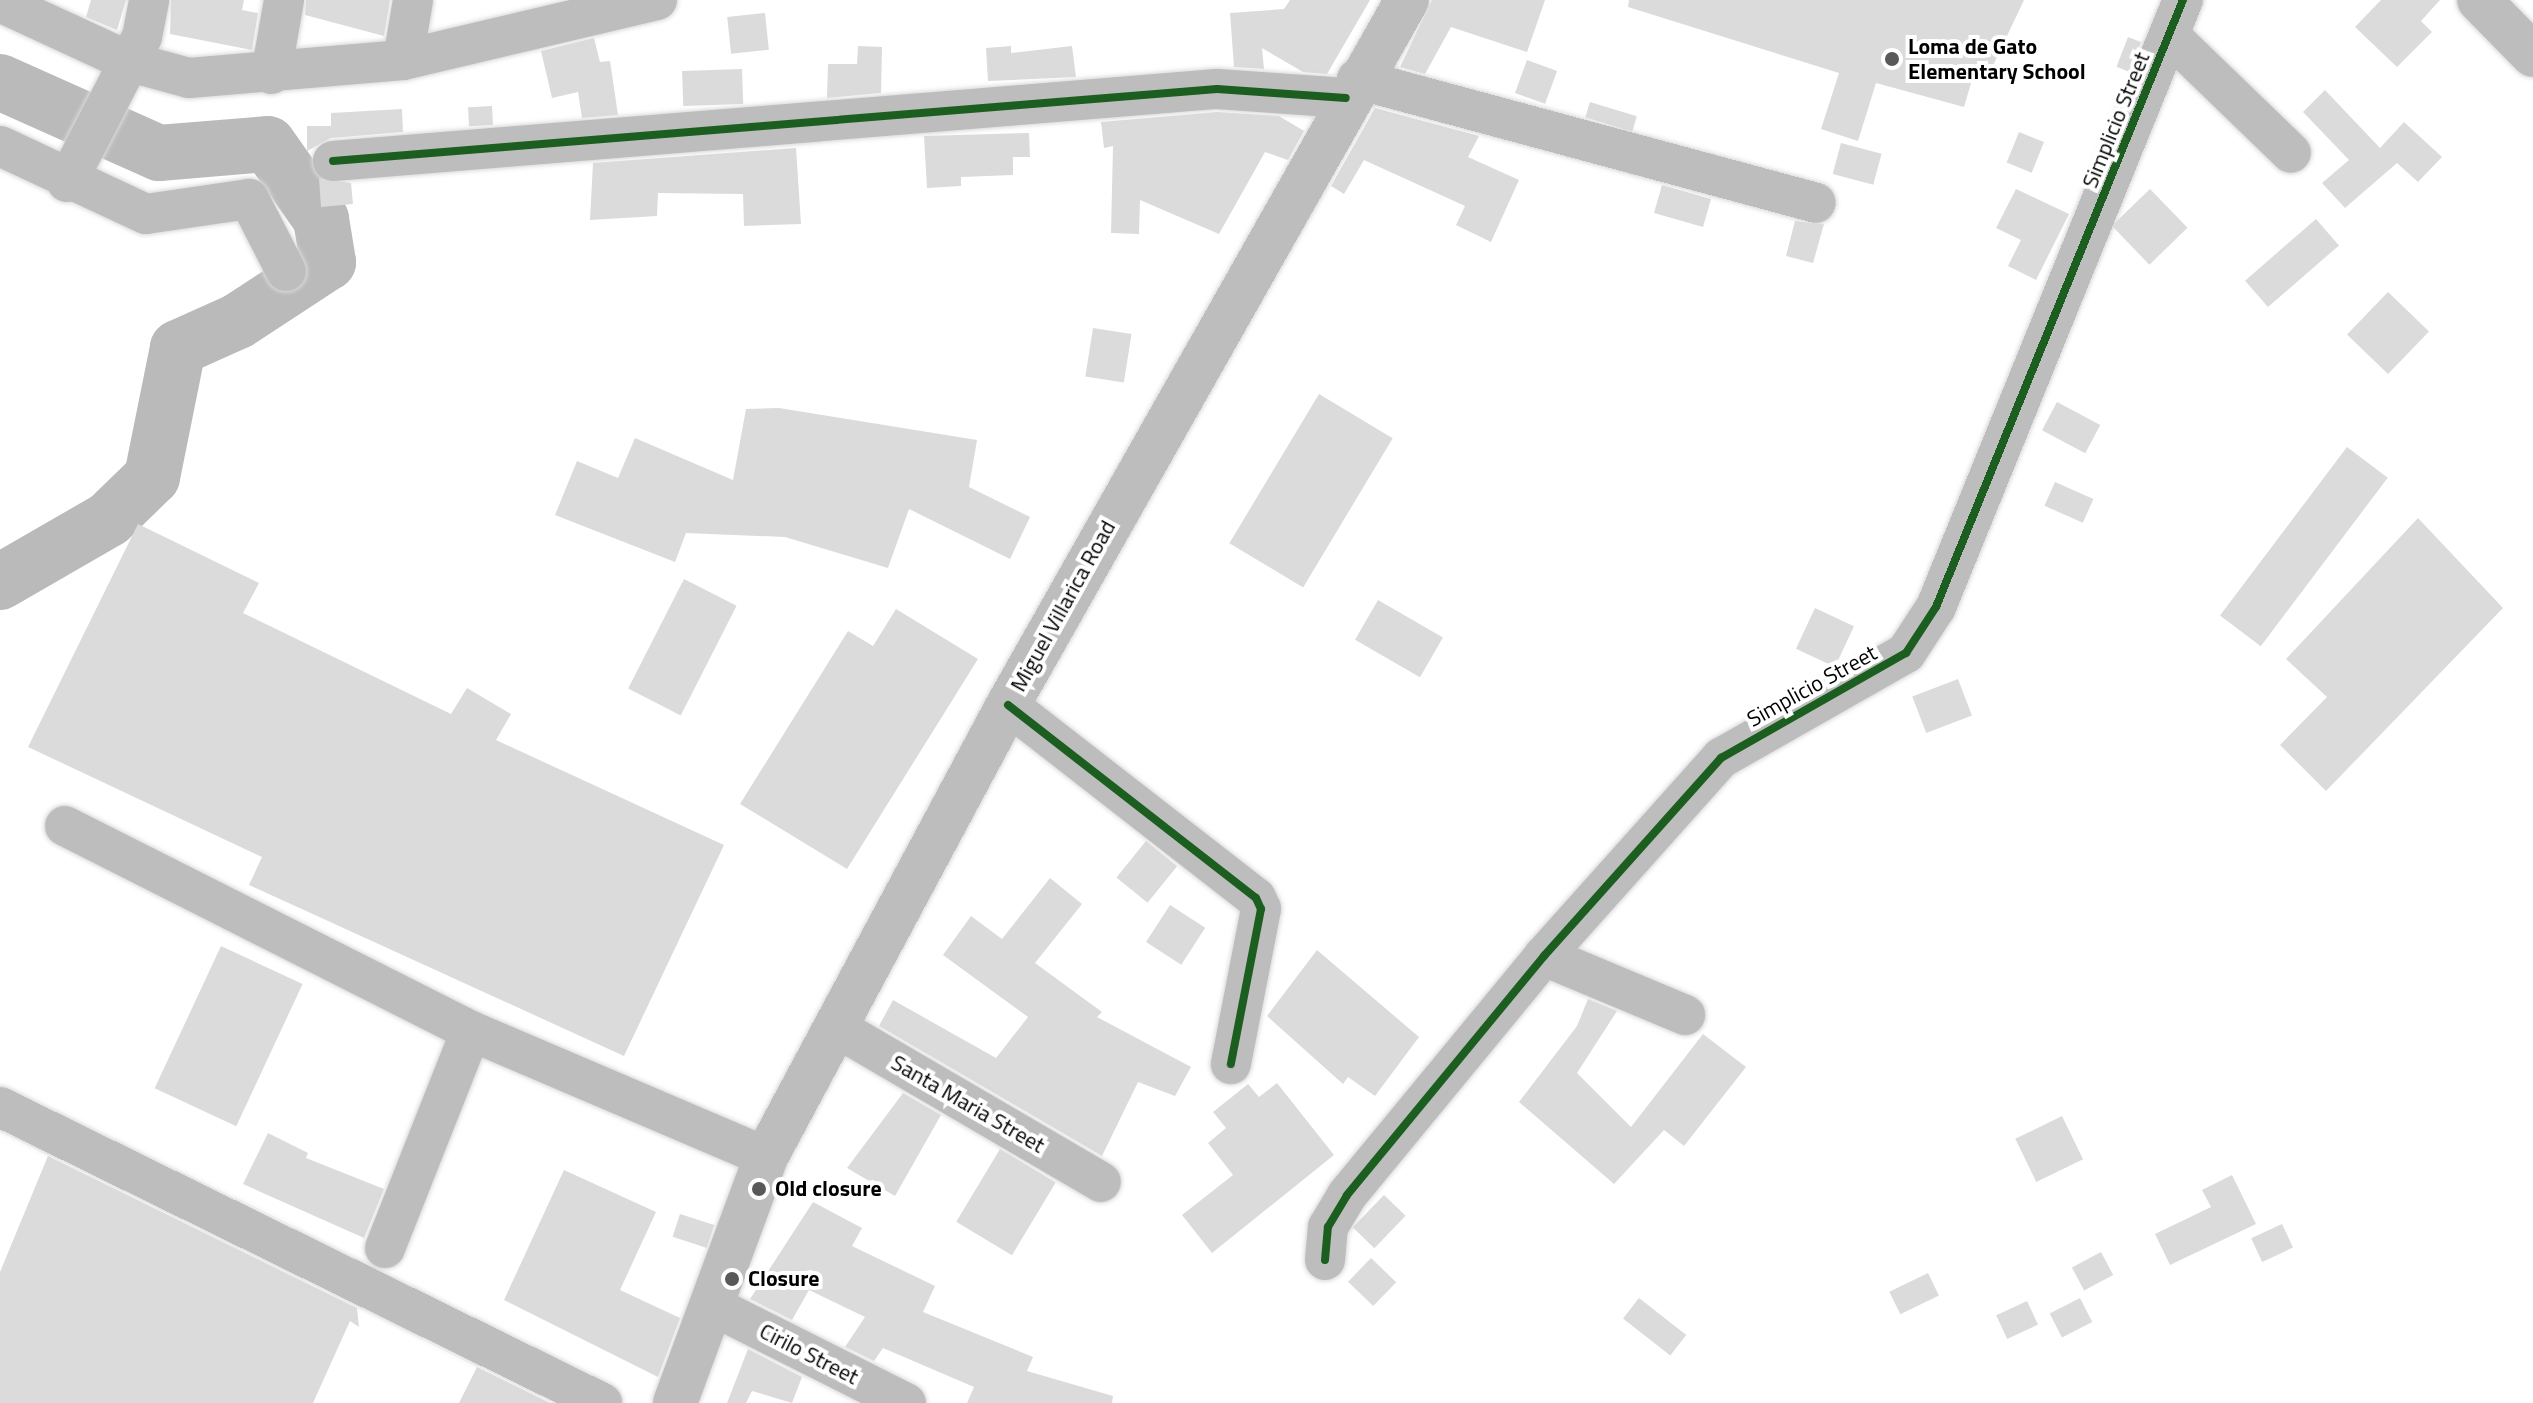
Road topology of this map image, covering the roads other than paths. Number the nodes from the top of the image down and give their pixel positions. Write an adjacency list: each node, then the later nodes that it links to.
1 (149, 0): 12 (street)
2 (284, 0): 13 (street)
3 (413, 0): 11 (street)
4 (657, 0): 8 (street)
5 (1407, 0): 14 (main road, Miguel Villarica Road)
6 (2479, 0): 10 (main road)
7 (19, 7): 12 (street)
8 (534, 16): 11 (street)
9 (2177, 18): 16 (street); 23 (street, Simplicio Street)
10 (2533, 55)
11 (403, 60): 13 (street)
12 (130, 62): 13 (street); 18 (street)
13 (271, 74)
14 (1351, 88): 17 (street); 19 (street); 21 (main road, Miguel Villarica Road)
15 (0, 146): 18 (street)
16 (2291, 153)
17 (333, 161)
18 (67, 182): 20 (street)
19 (1816, 203)
20 (286, 271)
21 (1008, 705): 25 (main road, Miguel Villarica Road); 27 (street)
22 (65, 826): 26 (street)
23 (1544, 956): 24 (street); 32 (street, Simplicio Street)
24 (1685, 1015)
25 (834, 1026): 29 (main road, Miguel Villarica Road); 30 (street, Santa Maria Street)
26 (471, 1031): 29 (street); 31 (street)
27 (1231, 1064)
28 (0, 1107): 34 (street)
29 (766, 1157): 33 (main road, Miguel Villarica Road)
30 (1101, 1182)
31 (385, 1248)
32 (1325, 1260)
33 (713, 1306): 35 (main road, Miguel Villarica Road); 36 (street, Cirilo Street)
34 (602, 1403)
35 (675, 1403)
36 (906, 1403)

